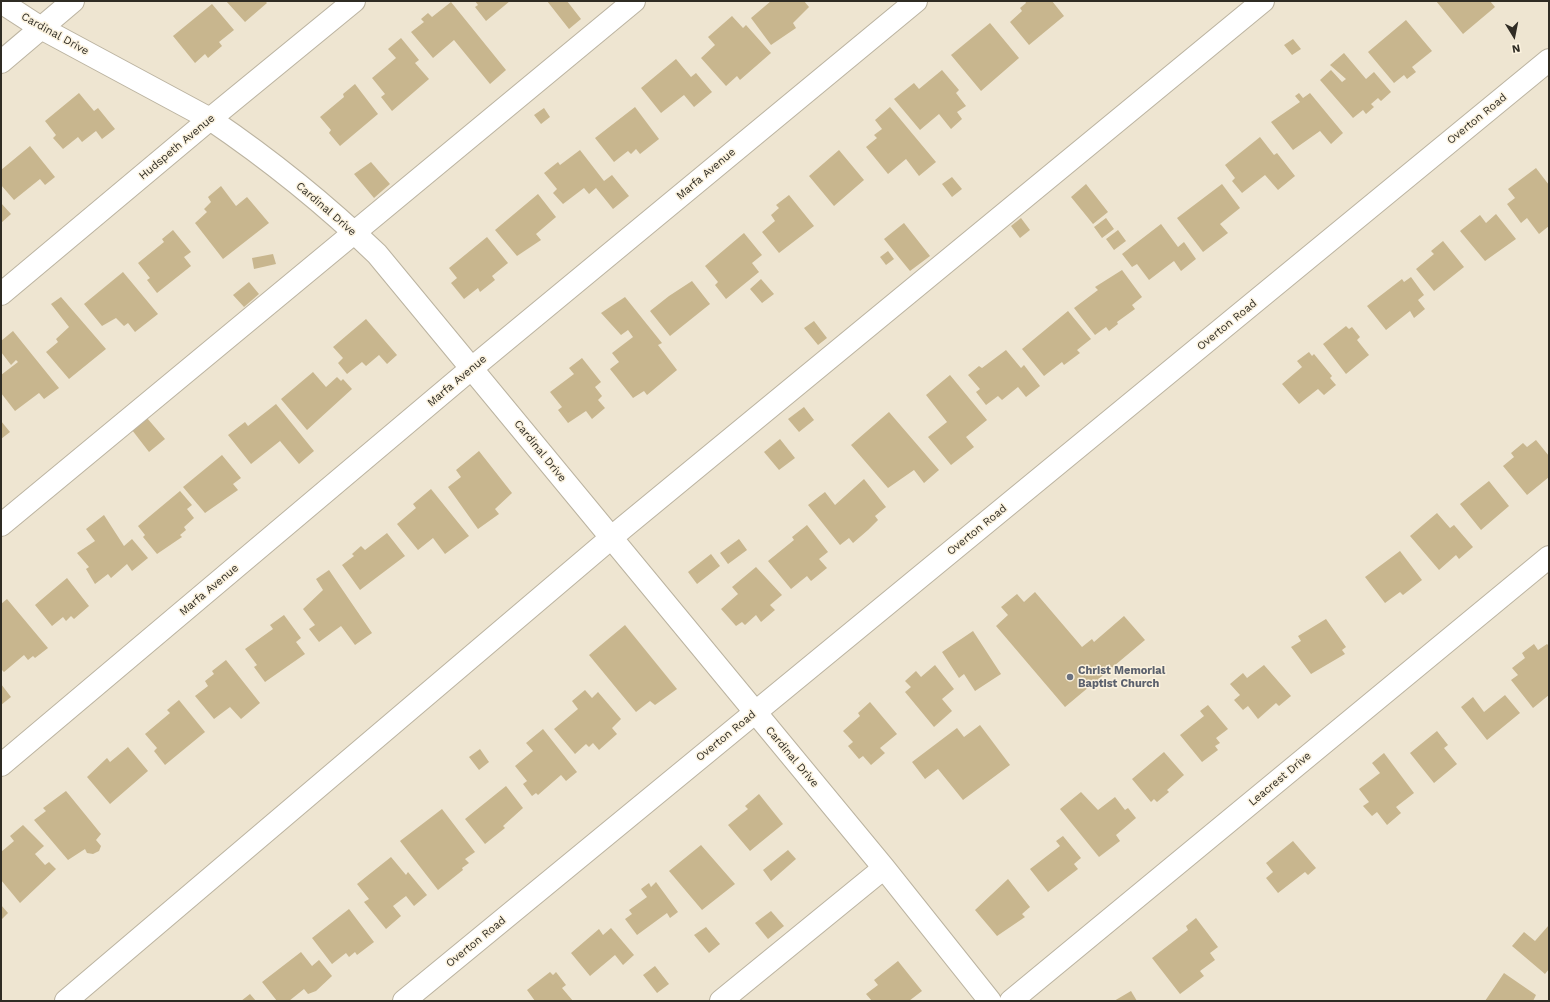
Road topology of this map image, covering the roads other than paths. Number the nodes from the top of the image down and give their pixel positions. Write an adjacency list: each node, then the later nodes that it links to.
1 (73, 1): 7 (street)
2 (354, 1): 10 (street, Hudspeth Avenue)
3 (634, 1): 11 (street)
4 (916, 1): 13 (street, Marfa Avenue)
5 (1263, 1): 15 (street)
6 (1, 2): 7 (street, Cardinal Drive)
7 (41, 28): 9 (street); 10 (street, Cardinal Drive)
8 (1549, 60): 17 (street, Overton Road)
9 (1, 62)
10 (210, 118): 11 (street, Cardinal Drive); 12 (street, Hudspeth Avenue)
11 (354, 232): 13 (street, Cardinal Drive); 14 (street)
12 (1, 294)
13 (472, 368): 15 (street, Cardinal Drive); 18 (street, Marfa Avenue)
14 (1, 525)
15 (611, 539): 17 (street, Cardinal Drive); 20 (street)
16 (1549, 557): 24 (street, Leacrest Drive)
17 (755, 713): 19 (street, Cardinal Drive); 21 (street, Overton Road)
18 (1, 764)
19 (884, 868): 22 (street); 23 (street, Cardinal Drive)
20 (66, 1001)
21 (404, 1001)
22 (721, 1001)
23 (990, 1001)
24 (1011, 1001)

